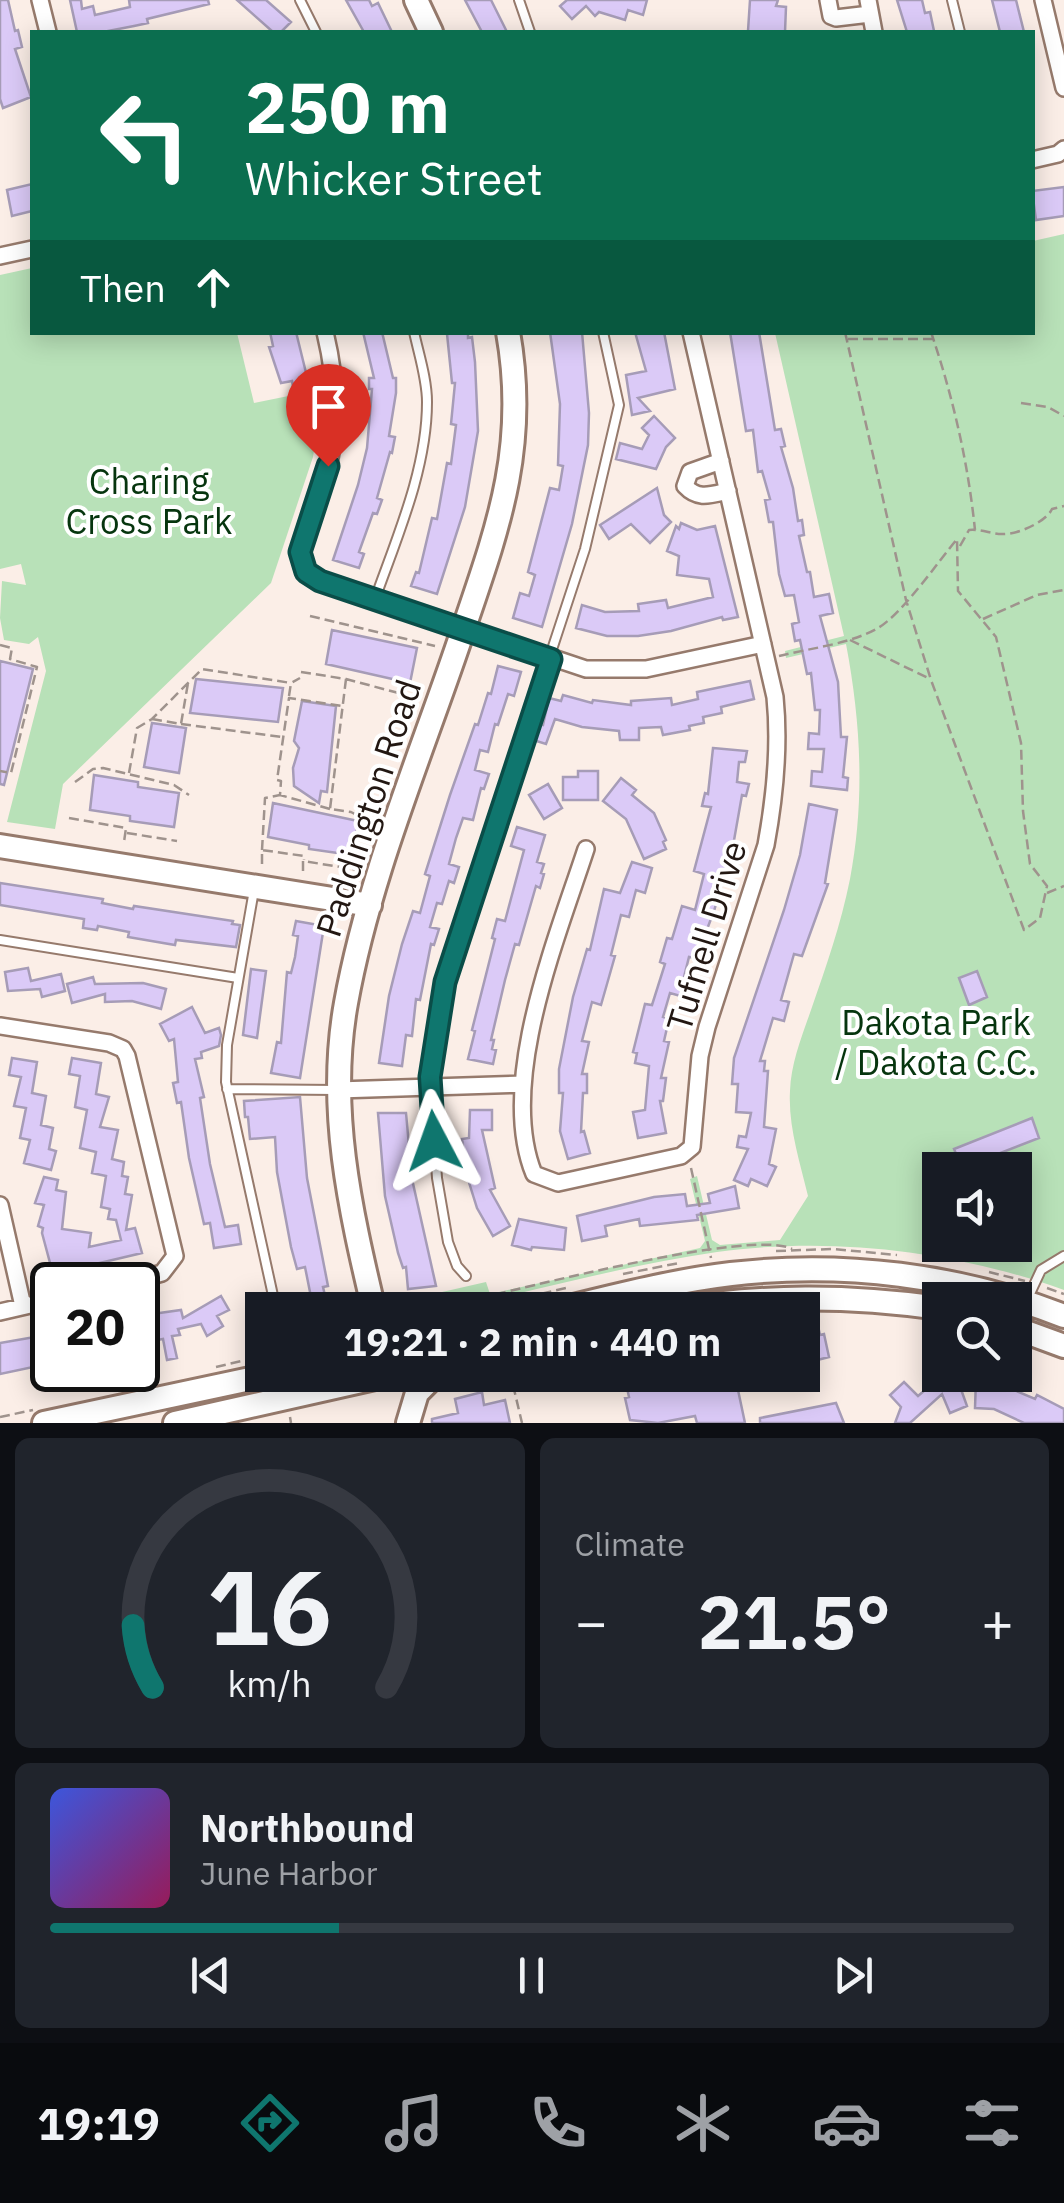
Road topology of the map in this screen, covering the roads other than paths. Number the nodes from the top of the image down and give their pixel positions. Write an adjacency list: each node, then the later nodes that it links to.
1 (40, 0): 9 (street)
2 (300, 0): 10 (lane)
3 (416, 0): 11 (street)
4 (519, 0): 12 (lane)
5 (828, 0): 8 (street)
6 (952, 0): 13 (lane)
7 (1043, 0): 14 (street)
8 (869, 7)
9 (48, 30)
10 (315, 30)
11 (431, 30)
12 (529, 30)
13 (960, 30)
14 (1064, 88)
15 (1064, 149): 16 (street)
16 (1035, 159)
17 (30, 248): 18 (street)
18 (0, 256)
19 (326, 335): 26 (street)
20 (415, 335): 26 (lane)
21 (508, 335): 27 (street, Paddington Road)
22 (605, 335): 29 (lane)
23 (692, 335): 24 (street, Tufnell Drive)
24 (721, 461): 25 (street, Tufnell Drive); 25 (street)
25 (728, 491): 28 (street, Tufnell Drive)
26 (376, 599): 27 (street)
27 (464, 629): 29 (street); 33 (street, Paddington Road)
28 (763, 644): 29 (street); 37 (street, Tufnell Drive)
29 (551, 659): 38 (lane)
30 (0, 846): 32 (street)
31 (586, 849): 37 (street)
32 (259, 876): 33 (street); 35 (lane)
33 (370, 906): 40 (street, Paddington Road)
34 (0, 940): 35 (lane)
35 (238, 978): 39 (lane)
36 (0, 1026): 44 (street)
37 (523, 1084): 38 (street)
38 (430, 1088): 40 (street); 45 (lane)
39 (227, 1089): 40 (lane); 48 (lane)
40 (338, 1090): 43 (street, Paddington Road)
41 (0, 1205): 55 (street)
42 (1064, 1256): 47 (lane)
43 (365, 1270): 49 (street, Paddington Road); 50 (street)
44 (160, 1274)
45 (466, 1276)
46 (932, 1282): 51 (street)
47 (1032, 1285)
48 (272, 1292)
49 (370, 1292)
50 (379, 1292)
51 (608, 1292)
52 (820, 1296): 54 (street)
53 (30, 1305): 55 (street)
54 (922, 1305)
55 (23, 1306): 57 (street)
56 (1032, 1308): 58 (street)
57 (0, 1312)
58 (1064, 1316)
59 (1032, 1334): 60 (street)
60 (1064, 1346)
61 (245, 1380): 65 (street)
62 (313, 1392): 66 (street)
63 (393, 1392): 67 (street)
64 (417, 1392): 68 (street)
65 (44, 1423)
66 (175, 1423)
67 (400, 1423)
68 (408, 1423)

